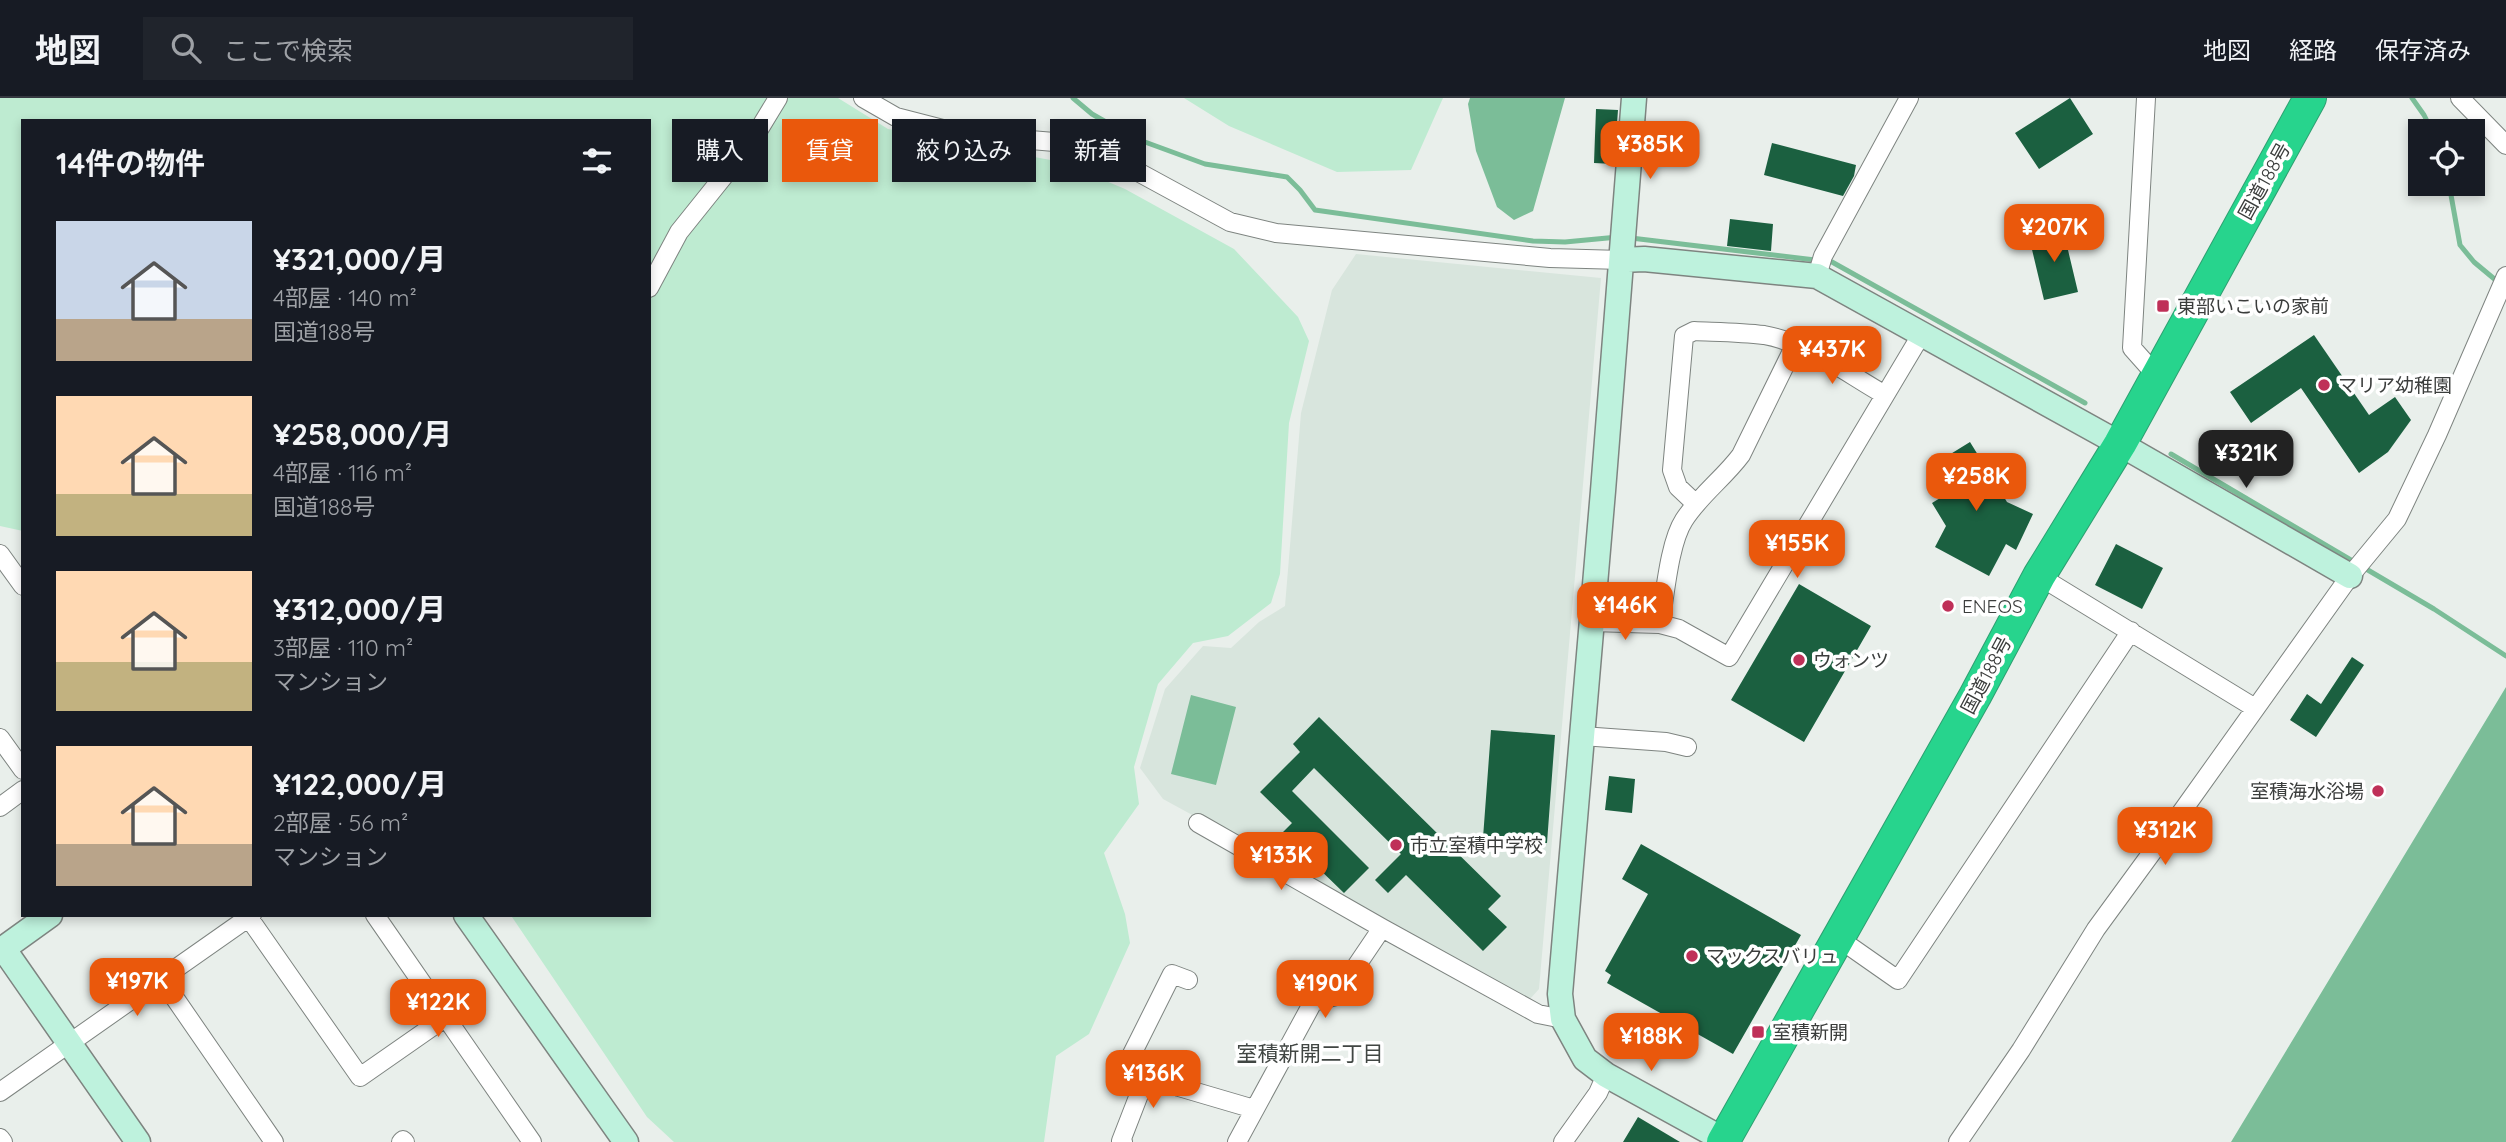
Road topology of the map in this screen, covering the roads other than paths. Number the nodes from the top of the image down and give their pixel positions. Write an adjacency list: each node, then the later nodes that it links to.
1 (778, 98): 12 (street)
2 (863, 98): 9 (street)
3 (1634, 98): 9 (street)
4 (1909, 98): 10 (street)
5 (2146, 98): 15 (street)
6 (2310, 98): 15 (highway, 国道188号)
7 (2460, 98): 8 (street)
8 (2506, 145)
9 (1622, 260): 10 (street); 23 (street)
10 (1818, 276): 13 (street)
11 (2506, 276): 21 (street)
12 (651, 284)
13 (1921, 335): 16 (street); 17 (street)
14 (1795, 345): 16 (street); 18 (street); 18 (street)
15 (2156, 375): 17 (highway, 国道188号)
16 (1885, 395): 24 (street)
17 (2120, 444): 20 (highway, 国道188号); 21 (street)
18 (1696, 504): 24 (street)
19 (0, 554): 22 (street)
20 (2039, 576): 25 (street); 39 (highway, 国道188号)
21 (2350, 576): 26 (street)
22 (21, 583)
23 (1592, 621): 24 (street); 27 (street)
24 (1660, 624)
25 (2131, 631): 26 (street); 39 (street)
26 (2255, 708): 58 (street)
27 (1582, 736): 29 (street); 44 (street)
28 (0, 738): 30 (street)
29 (1687, 747)
30 (21, 767)
31 (21, 791): 32 (street)
32 (0, 807)
33 (1198, 823): 38 (street)
34 (47, 917): 40 (street)
35 (251, 917): 41 (street); 43 (street)
36 (376, 917): 43 (street)
37 (467, 917): 54 (street)
38 (1382, 928): 44 (street); 49 (street)
39 (1838, 938): 50 (highway, 国道188号)
40 (1, 947): 45 (street)
41 (161, 978): 45 (street); 52 (street)
42 (1188, 980): 46 (street)
43 (446, 1017): 53 (street)
44 (1563, 1019): 47 (street)
45 (68, 1043): 48 (street); 51 (street)
46 (1147, 1074): 49 (street); 55 (street)
47 (1606, 1075): 50 (street); 57 (street)
48 (0, 1092)
49 (1254, 1109): 56 (street)
50 (1725, 1141)
51 (138, 1142)
52 (274, 1142)
53 (532, 1142)
54 (626, 1142)
55 (1123, 1142)
56 (1237, 1142)
57 (1563, 1142)
58 (1958, 1142)

